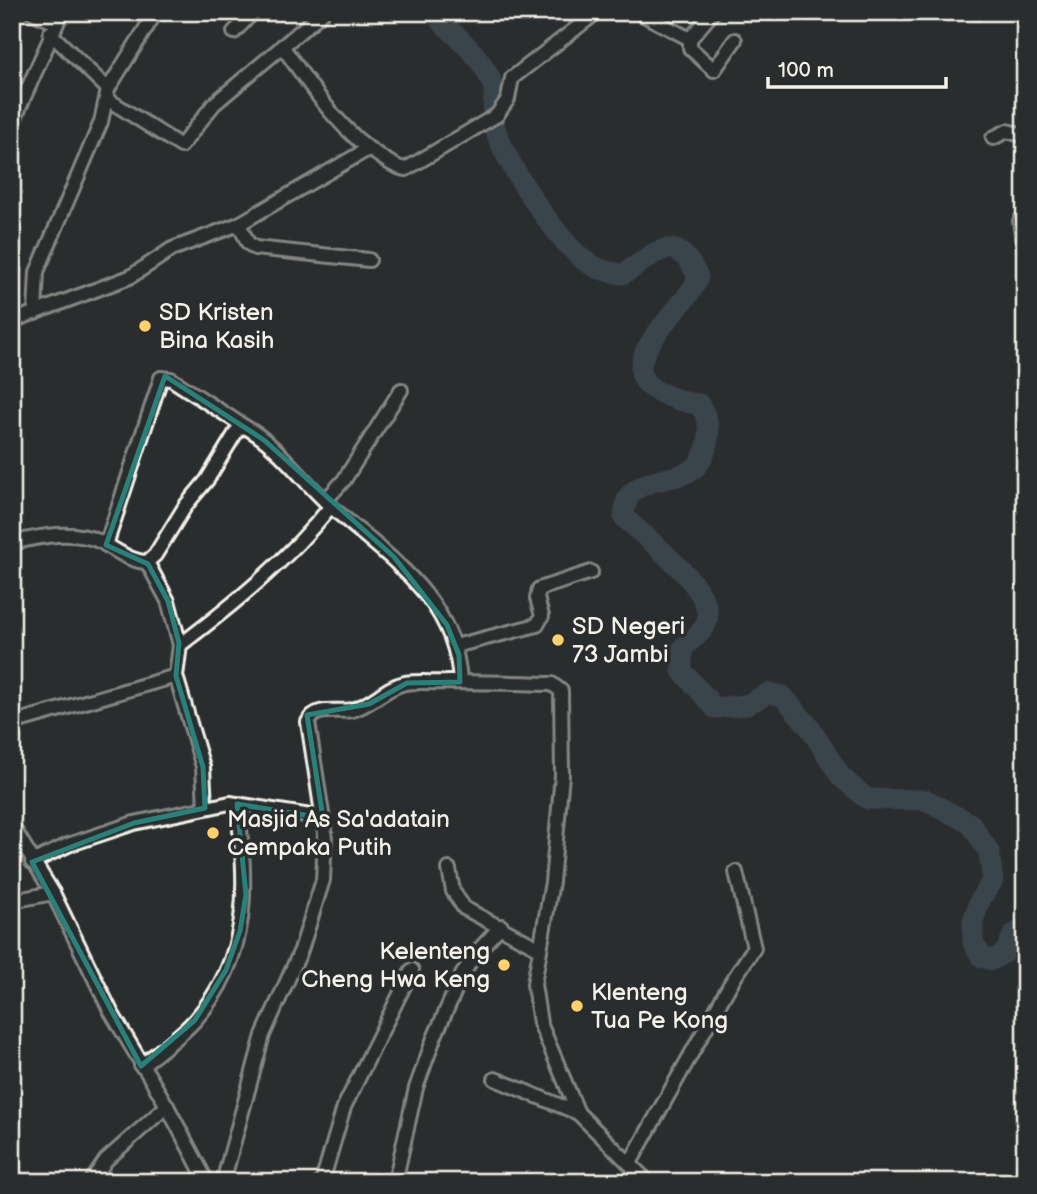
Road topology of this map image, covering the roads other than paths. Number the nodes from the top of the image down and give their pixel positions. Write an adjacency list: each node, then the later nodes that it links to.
1 (32, 12): 8 (street)
2 (156, 12): 13 (street)
3 (253, 12): 9 (street)
4 (597, 12): 17 (street)
5 (638, 12): 10 (street)
6 (713, 12): 10 (street)
7 (322, 13): 12 (street)
8 (56, 23): 13 (street); 14 (street)
9 (234, 32)
10 (690, 40): 11 (street)
11 (735, 40)
12 (282, 46): 13 (street); 17 (street)
13 (107, 94): 22 (street)
14 (12, 124)
15 (1025, 136): 16 (street)
16 (993, 138)
17 (368, 149): 19 (street)
18 (1020, 221): 20 (street)
19 (239, 224): 21 (street); 22 (street)
20 (1025, 253)
21 (369, 260)
22 (35, 313): 23 (street)
23 (12, 321)
24 (401, 390): 26 (street)
25 (245, 427): 26 (street); 28 (street); 29 (street)
26 (328, 503): 31 (street); 32 (street)
27 (12, 542): 28 (street)
28 (106, 545): 29 (street)
29 (147, 562): 31 (street)
30 (591, 572): 32 (street)
31 (180, 645): 33 (street)
32 (455, 646): 34 (street)
33 (176, 676): 35 (street); 37 (street)
34 (460, 682): 38 (street); 46 (street)
35 (12, 723)
36 (237, 804): 37 (street); 38 (street); 48 (street)
37 (205, 808): 40 (street)
38 (323, 818): 55 (street)
39 (12, 826): 40 (street)
40 (32, 862): 43 (street)
41 (449, 869): 45 (street)
42 (736, 872): 52 (street)
43 (53, 893): 44 (street); 48 (street)
44 (12, 901)
45 (501, 926): 46 (street); 57 (street)
46 (540, 949): 51 (street)
47 (412, 970): 56 (street)
48 (141, 1066): 50 (street)
49 (495, 1079): 51 (street)
50 (167, 1106): 53 (street); 54 (street)
51 (578, 1113): 52 (street)
52 (630, 1163): 58 (street)
53 (91, 1182)
54 (207, 1182)
55 (223, 1182)
56 (322, 1182)
57 (395, 1182)
58 (648, 1182)

